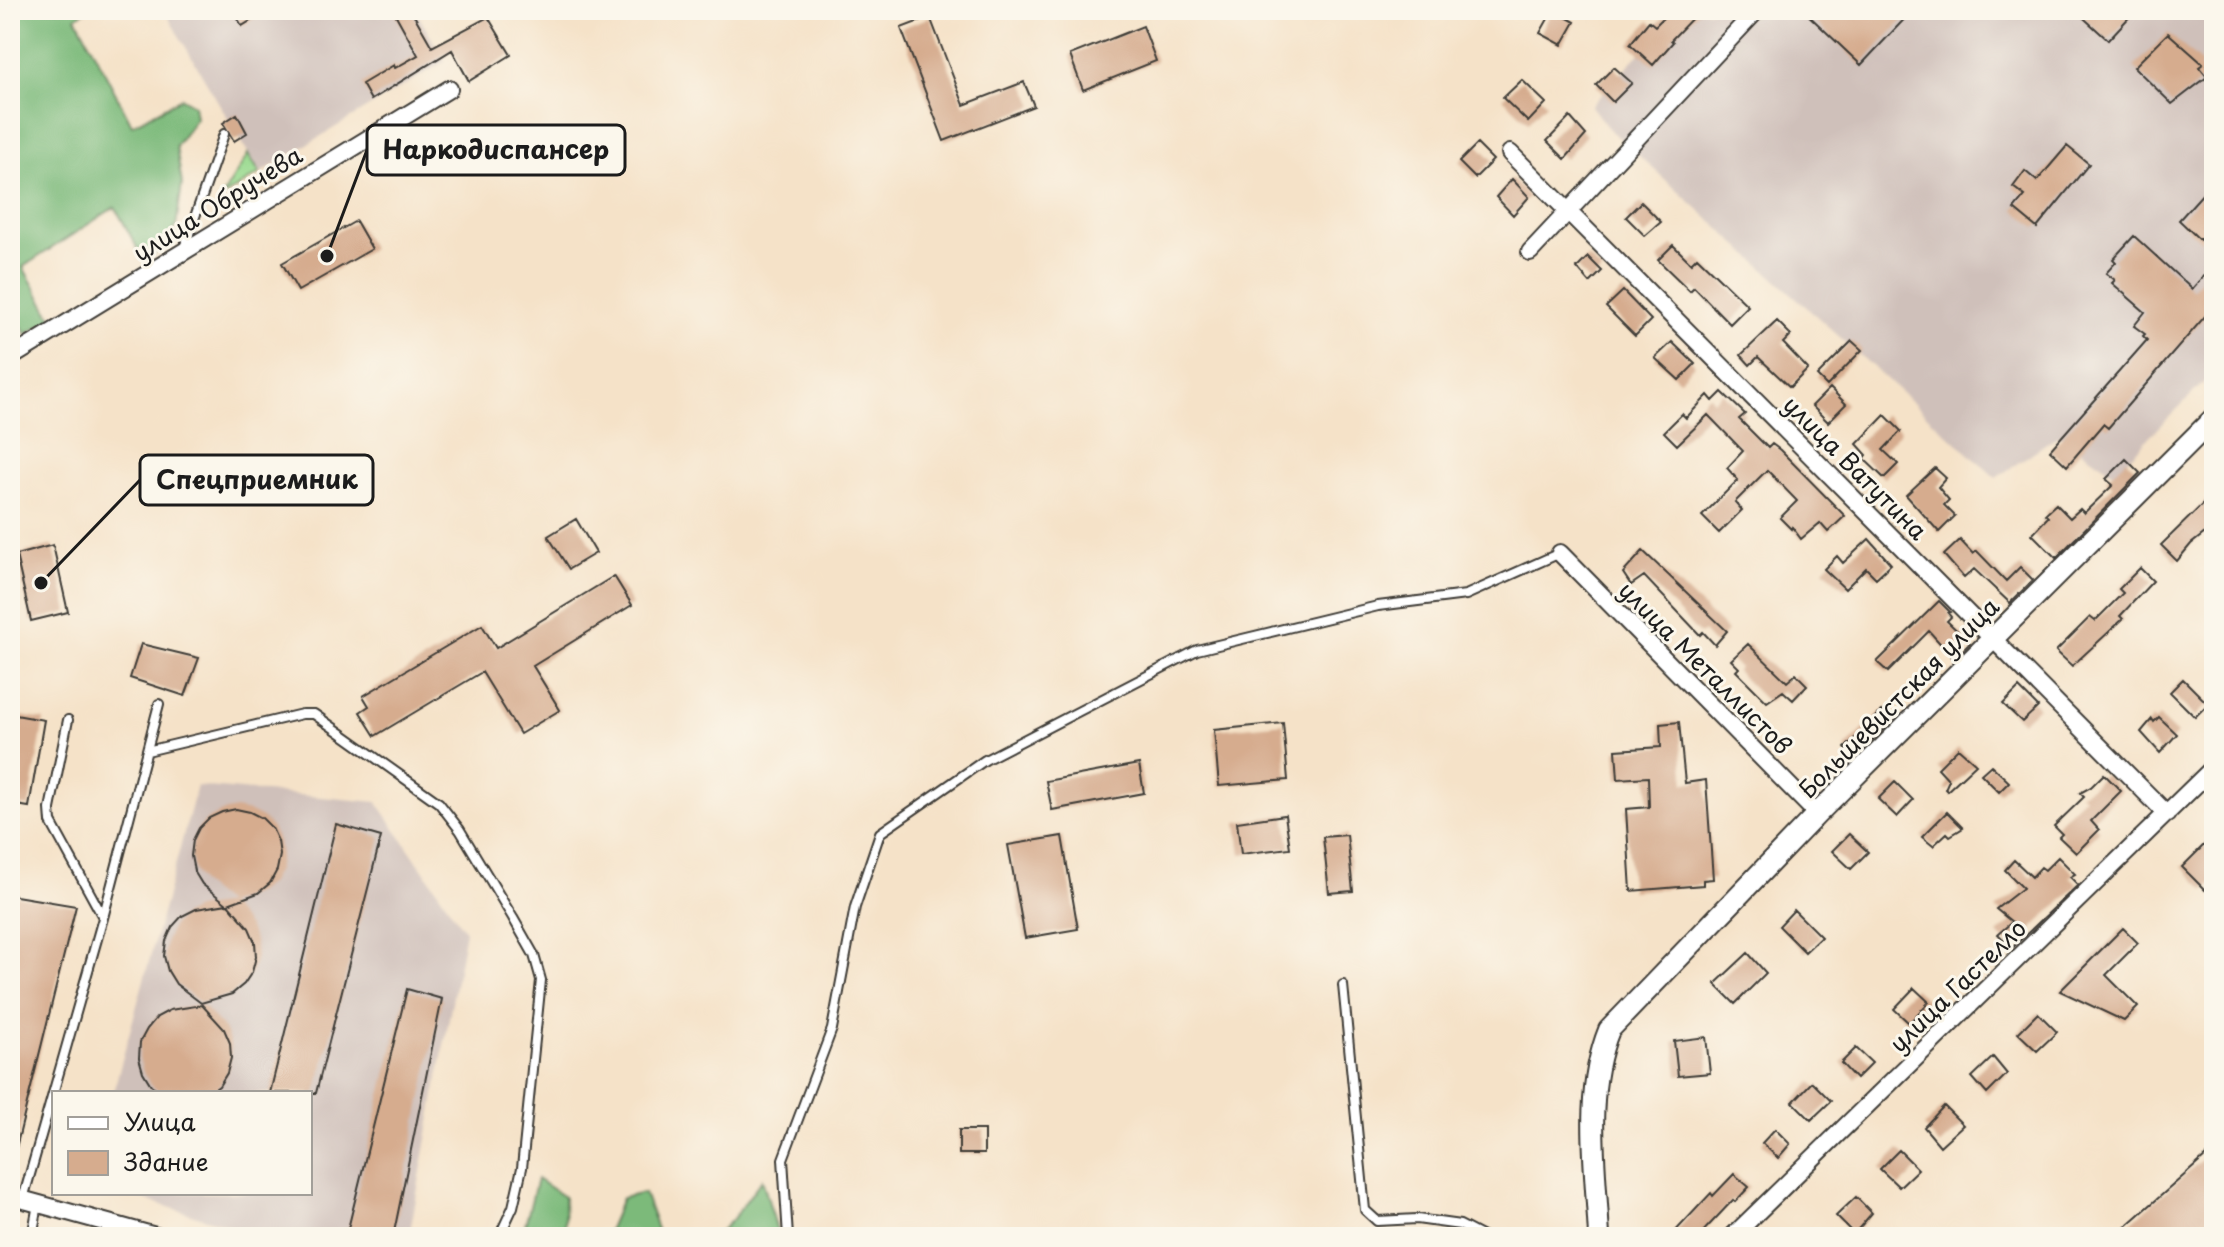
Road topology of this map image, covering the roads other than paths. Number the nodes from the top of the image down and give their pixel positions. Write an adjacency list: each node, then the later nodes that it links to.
1 (1757, 10): 5 (street)
2 (449, 89): 7 (street, улица Обручева)
3 (224, 134): 7 (lane)
4 (1510, 153): 5 (street, улица Ватутина)
5 (1571, 212): 6 (street); 11 (street, улица Ватутина)
6 (1530, 252)
7 (183, 253): 8 (street, улица Обручева)
8 (12, 351)
9 (2214, 418): 11 (street, Большевистская улица)
10 (1560, 553): 16 (street, улица Металлистов); 26 (lane)
11 (1992, 640): 16 (street, Большевистская улица); 17 (street, улица Ватутина)
12 (159, 704): 14 (lane)
13 (68, 720): 18 (lane)
14 (147, 751): 18 (lane); 25 (lane)
15 (2214, 767): 17 (street, улица Гастелло)
16 (1817, 814): 28 (street, Большевистская улица)
17 (2167, 814): 29 (street, улица Гастелло)
18 (103, 918): 20 (lane)
19 (1343, 985): 27 (lane)
20 (55, 1091)
21 (52, 1100): 22 (lane)
22 (24, 1200): 23 (lane); 24 (street)
23 (32, 1237)
24 (159, 1237)
25 (499, 1237)
26 (788, 1237)
27 (1483, 1237)
28 (1599, 1237)
29 (1732, 1237)

